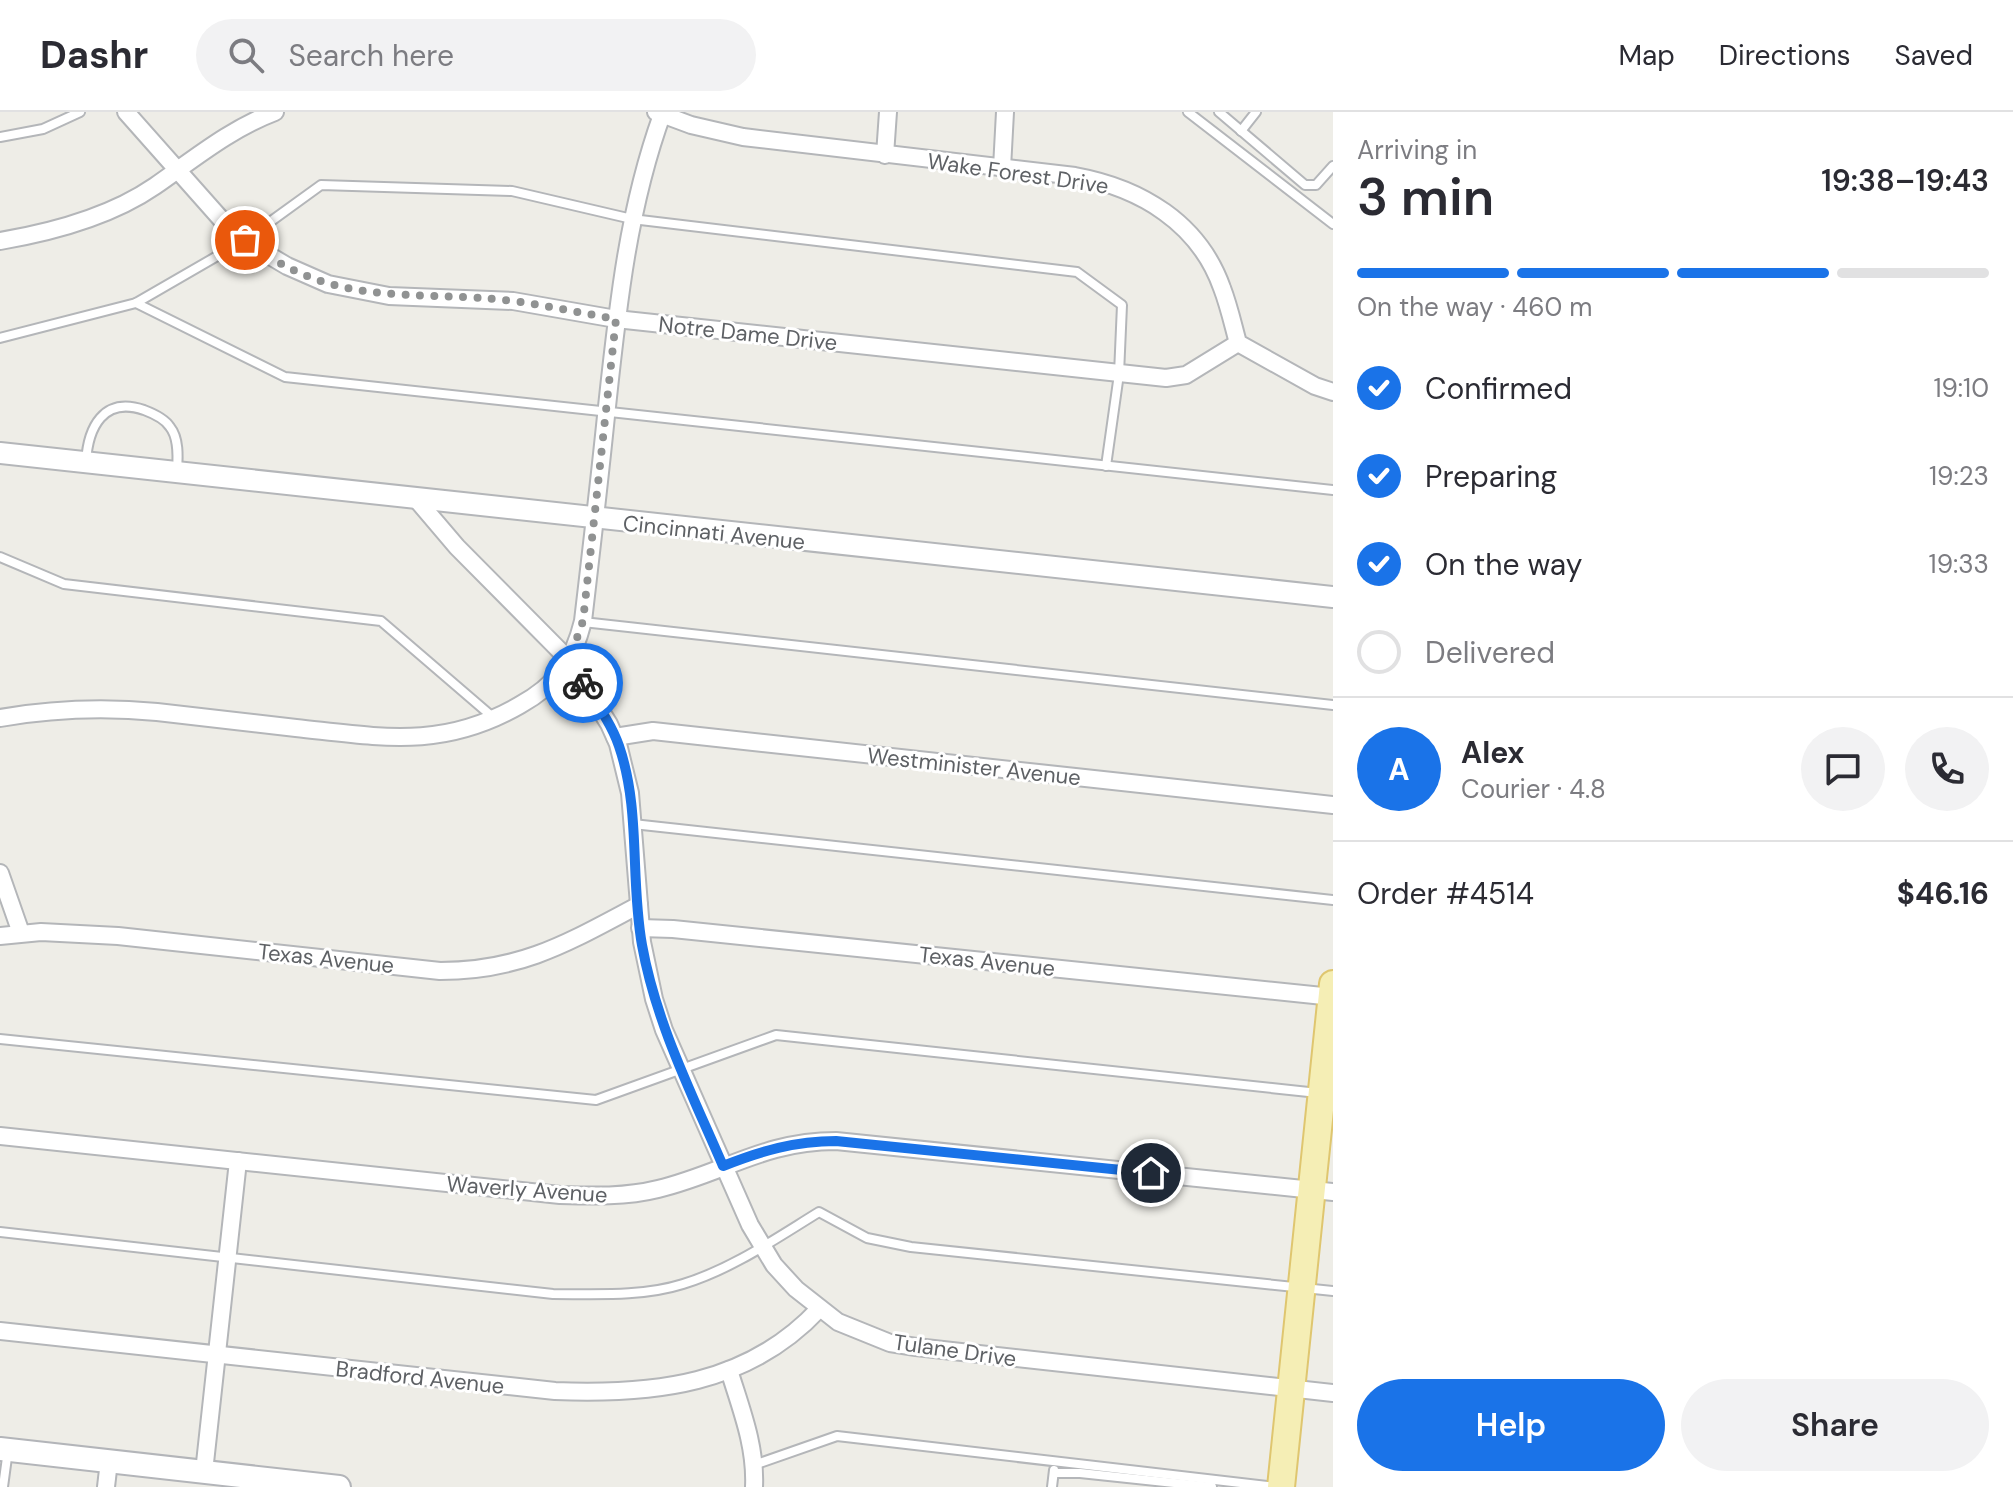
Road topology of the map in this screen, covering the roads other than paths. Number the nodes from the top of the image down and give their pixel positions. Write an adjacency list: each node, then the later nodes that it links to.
1 (80, 112): 11 (lane)
2 (126, 112): 15 (street, Notre Dame Drive)
3 (275, 112): 15 (street)
4 (888, 112): 12 (street)
5 (1005, 112): 14 (street)
6 (1188, 112): 17 (lane)
7 (1219, 112): 10 (lane)
8 (1256, 112): 10 (lane)
9 (661, 113): 12 (street, Wake Forest Drive); 16 (street)
10 (1241, 131): 13 (lane)
11 (0, 137)
12 (885, 155): 14 (street, Wake Forest Drive)
13 (1333, 166)
14 (1002, 168): 23 (street, Wake Forest Drive)
15 (175, 170): 18 (street, Notre Dame Drive); 19 (street)
16 (632, 219): 18 (lane); 21 (street); 24 (lane)
17 (1333, 224)
18 (245, 240): 20 (lane); 21 (street, Notre Dame Drive)
19 (0, 241)
20 (136, 303): 22 (lane); 26 (lane)
21 (616, 319): 24 (street, Notre Dame Drive); 26 (street)
22 (0, 338)
23 (1238, 343): 24 (street, Notre Dame Drive); 25 (street)
24 (1119, 374): 29 (lane)
25 (1333, 392)
26 (607, 412): 29 (lane); 33 (street)
27 (0, 453): 28 (street, Cincinnati Avenue)
28 (86, 463): 30 (street, Cincinnati Avenue); 30 (lane)
29 (1106, 466): 31 (lane)
30 (177, 473): 32 (street, Cincinnati Avenue)
31 (1333, 490)
32 (417, 500): 33 (street, Cincinnati Avenue); 37 (street)
33 (596, 519): 35 (street, Cincinnati Avenue); 36 (street)
34 (0, 557): 40 (lane)
35 (1333, 597)
36 (583, 621): 37 (street); 38 (lane)
37 (569, 660): 40 (street); 41 (street)
38 (1333, 705)
39 (0, 718): 40 (street)
40 (496, 719)
41 (615, 737): 42 (street, Westminister Avenue); 43 (street)
42 (1333, 805)
43 (633, 824): 45 (lane); 46 (street)
44 (0, 873): 48 (street)
45 (1333, 900)
46 (639, 905): 47 (street, Tulane Drive); 48 (street, Texas Avenue)
47 (640, 928): 50 (street, Texas Avenue); 52 (street, Tulane Drive)
48 (21, 933): 49 (street, Texas Avenue)
49 (0, 936)
50 (1333, 993): 53 (main road)
51 (0, 1039): 52 (lane)
52 (682, 1070): 53 (lane); 56 (street, Tulane Drive)
53 (1327, 1094): 57 (main road)
54 (0, 1136): 55 (street, Waverly Avenue)
55 (238, 1161): 56 (street, Waverly Avenue); 60 (street)
56 (723, 1166): 57 (street, Waverly Avenue); 59 (street, Tulane Drive)
57 (1322, 1191): 61 (main road)
58 (0, 1232): 60 (lane)
59 (763, 1247): 60 (lane); 61 (lane); 63 (street, Tulane Drive)
60 (227, 1258): 65 (street)
61 (1300, 1288): 62 (lane); 67 (main road)
62 (1333, 1291)
63 (819, 1309): 66 (street, Bradford Avenue); 67 (street, Tulane Drive)
64 (0, 1331): 65 (street, Bradford Avenue)
65 (217, 1355): 66 (street, Bradford Avenue); 73 (street)
66 (729, 1370): 72 (street)
67 (1290, 1388): 68 (street, Tulane Drive); 84 (main road)
68 (1333, 1393)
69 (4, 1449): 70 (main road); 78 (lane)
70 (109, 1461): 73 (main road); 79 (street)
71 (1055, 1461): 72 (lane); 74 (lane); 75 (lane)
72 (754, 1465): 81 (street)
73 (204, 1472): 76 (main road)
74 (1054, 1473): 75 (lane); 82 (lane)
75 (1185, 1482): 77 (lane); 83 (lane)
76 (280, 1484): 80 (main road)
77 (1223, 1484): 84 (lane)
78 (3, 1487)
79 (106, 1487)
80 (339, 1487)
81 (754, 1487)
82 (1052, 1487)
83 (1212, 1487)
84 (1278, 1487)

